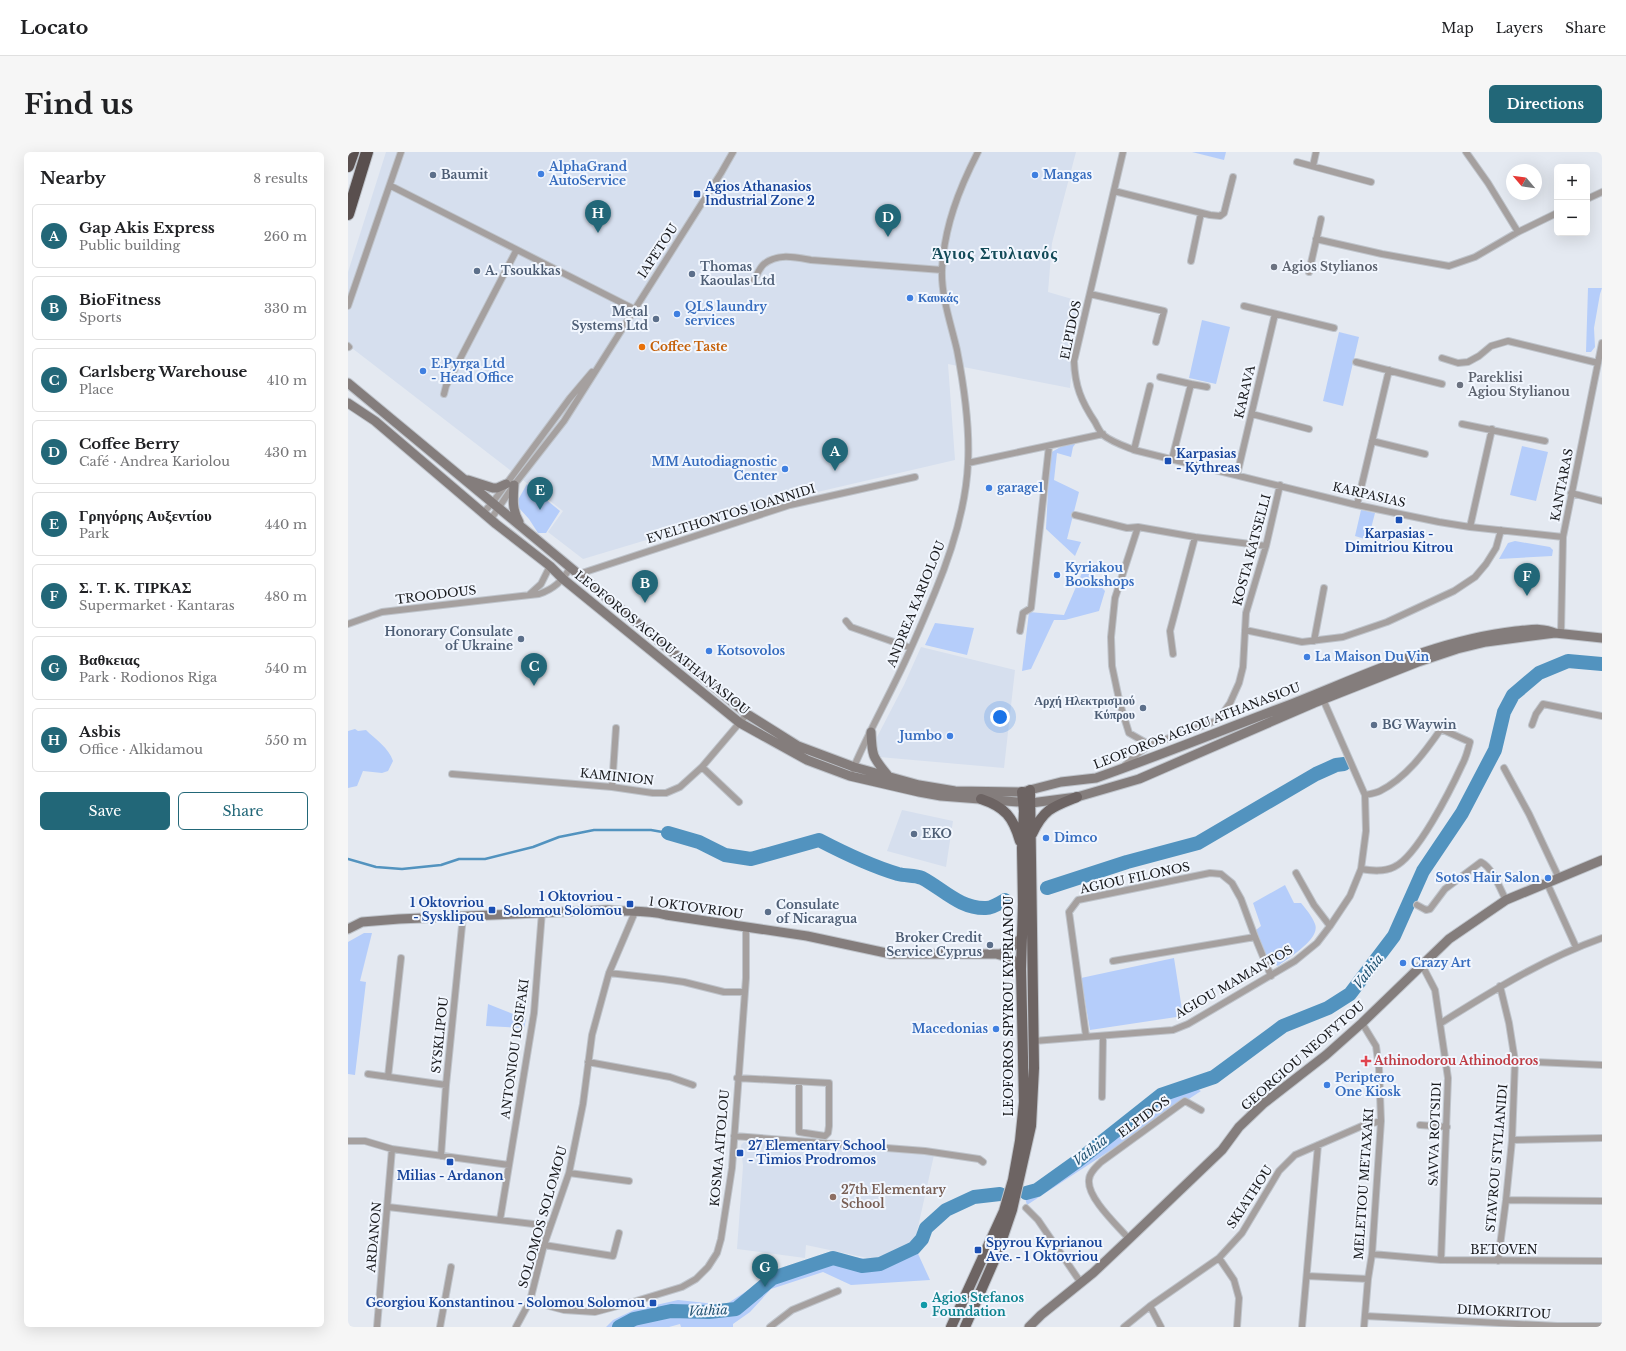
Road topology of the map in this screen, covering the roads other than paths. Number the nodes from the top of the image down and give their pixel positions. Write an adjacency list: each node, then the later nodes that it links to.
1 (353, 152): 10 (highway)
2 (367, 152): 19 (highway)
3 (401, 152): 14 (street)
4 (733, 152): 32 (street, IAPETOU)
5 (978, 152): 26 (street, ANDREA KARIOLOU)
6 (1123, 152): 15 (street, ELPIDOS)
7 (1316, 152): 11 (street)
8 (1466, 152): 22 (street)
9 (1297, 162): 11 (street)
10 (348, 166)
11 (1313, 166): 13 (street)
12 (1234, 177): 18 (street)
13 (1371, 182)
14 (391, 186): 24 (street); 30 (street)
15 (1114, 191): 18 (street); 29 (street, ELPIDOS)
16 (1602, 192): 17 (street)
17 (1590, 198)
18 (1201, 212): 25 (street)
19 (348, 214)
20 (1554, 215): 22 (street)
21 (1321, 219): 23 (street)
22 (1518, 232): 23 (street)
23 (1316, 239): 27 (street)
24 (516, 250): 32 (street); 47 (street)
25 (1191, 261)
26 (942, 270): 28 (street); 60 (street, ANDREA KARIOLOU)
27 (1309, 272)
28 (754, 280)
29 (1090, 294): 35 (street); 53 (street, ELPIDOS)
30 (348, 306)
31 (1244, 306): 33 (street)
32 (634, 309): 64 (street, IAPETOU)
33 (1275, 314): 34 (street); 49 (street, KARAVA)
34 (1334, 328)
35 (1156, 342)
36 (1602, 343): 39 (street, KANTARAS)
37 (1442, 358): 39 (street)
38 (1356, 362): 40 (street)
39 (1598, 364): 66 (street, KANTARAS)
40 (1390, 370): 44 (street); 54 (street)
41 (1160, 377): 43 (street)
42 (348, 383): 63 (main road, LEOFOROS AGIOU ATHANASIOU)
43 (1191, 384): 46 (street); 59 (street)
44 (1442, 384)
45 (1150, 386): 57 (street)
46 (1207, 387)
47 (444, 394)
48 (348, 403): 70 (main road, LEOFOROS AGIOU ATHANASIOU)
49 (1252, 414): 51 (street); 61 (street, KARAVA)
50 (1462, 424): 52 (street)
51 (1309, 429)
52 (1492, 429): 55 (street); 75 (street)
53 (1103, 434): 56 (street); 57 (street, ELPIDOS)
54 (1372, 441): 58 (street); 69 (street)
55 (1544, 441)
56 (1050, 446): 60 (street); 89 (street)
57 (1134, 450): 59 (street, ELPIDOS)
58 (1425, 454)
59 (1172, 459): 61 (street, KARPASIAS)
60 (968, 463): 93 (street, ANDREA KARIOLOU)
61 (1237, 475): 65 (street, KARPASIAS)
62 (915, 477): 82 (street, EVELTHONTOS IOANNIDI)
63 (462, 478): 64 (main road); 68 (main road, LEOFOROS AGIOU ATHANASIOU)
64 (510, 484): 68 (street, IAPETOU); 73 (main road)
65 (1280, 485): 69 (street, KARPASIAS); 79 (street, KOSTA KATSELLI)
66 (1571, 493): 67 (street); 78 (street, KANTARAS)
67 (1602, 501)
68 (496, 505): 70 (street, IAPETOU); 72 (street, IAPETOU); 73 (main road, LEOFOROS AGIOU ATHANASIOU)
69 (1356, 505): 75 (street, KARPASIAS)
70 (483, 513): 72 (main road, LEOFOROS AGIOU ATHANASIOU)
71 (1075, 515): 74 (street)
72 (491, 519): 80 (main road, LEOFOROS AGIOU ATHANASIOU)
73 (521, 526): 81 (main road, LEOFOROS AGIOU ATHANASIOU)
74 (1138, 527): 77 (street); 102 (street)
75 (1470, 527): 76 (street, KARPASIAS)
76 (1501, 530): 78 (street, KARPASIAS); 92 (street)
77 (1195, 537): 79 (street); 94 (street)
78 (1563, 537): 90 (street, KANTARAS)
79 (1266, 546): 88 (street, KOSTA KATSELLI)
80 (550, 566): 83 (main road, LEOFOROS AGIOU ATHANASIOU); 85 (street)
81 (570, 568): 82 (main road, LEOFOROS AGIOU ATHANASIOU); 83 (street, TROODOUS)
82 (579, 574): 96 (main road, LEOFOROS AGIOU ATHANASIOU)
83 (563, 579): 85 (street, TROODOUS); 98 (main road, LEOFOROS AGIOU ATHANASIOU)
84 (1324, 588): 92 (street)
85 (528, 595): 87 (street, TROODOUS)
86 (846, 621): 93 (street)
87 (348, 624)
88 (1245, 630): 92 (street); 102 (street, KOSTA KATSELLI)
89 (1020, 632)
90 (1558, 633): 91 (main road, LEOFOROS AGIOU ATHANASIOU); 95 (main road, LEOFOROS AGIOU ATHANASIOU)
91 (1602, 638)
92 (1314, 641)
93 (911, 648): 101 (street, ANDREA KARIOLOU)
94 (1173, 654)
95 (1322, 696): 106 (main road, LEOFOROS AGIOU ATHANASIOU); 112 (street, AGIOU MAMANTOS); 113 (main road, LEOFOROS AGIOU ATHANASIOU)
96 (747, 714): 98 (street, KAMINION); 104 (main road, LEOFOROS AGIOU ATHANASIOU)
97 (1602, 716): 99 (street)
98 (740, 723): 103 (street, KAMINION); 108 (main road, LEOFOROS AGIOU ATHANASIOU)
99 (1532, 725)
100 (616, 728): 110 (street)
101 (871, 732): 104 (street, ANDREA KARIOLOU); 109 (main road)
102 (1150, 745): 106 (street, KOSTA KATSELLI)
103 (702, 767): 110 (street, KAMINION); 115 (street)
104 (854, 767): 108 (street, ANDREA KARIOLOU); 109 (main road, LEOFOROS AGIOU ATHANASIOU)
105 (1504, 768): 122 (street)
106 (1121, 769): 111 (main road, LEOFOROS AGIOU ATHANASIOU)
107 (452, 774): 110 (street, KAMINION)
108 (850, 776): 114 (main road, LEOFOROS AGIOU ATHANASIOU)
109 (890, 778): 111 (main road, LEOFOROS AGIOU ATHANASIOU)
110 (612, 787)
111 (1026, 791): 116 (main road, LEOFOROS SPYROU KYPRIANOU)
112 (1365, 795): 120 (street, AGIOU MAMANTOS); 120 (street)
113 (1077, 797): 116 (main road, LEOFOROS AGIOU ATHANASIOU); 117 (main road)
114 (981, 799): 116 (main road, LEOFOROS AGIOU ATHANASIOU); 118 (main road)
115 (739, 802)
116 (1027, 803): 117 (main road, LEOFOROS SPYROU KYPRIANOU); 118 (main road, LEOFOROS SPYROU KYPRIANOU)
117 (1031, 837): 124 (main road, LEOFOROS SPYROU KYPRIANOU)
118 (1022, 848): 124 (main road, LEOFOROS SPYROU KYPRIANOU)
119 (1602, 860): 122 (main road, GEORGIOU NEOFYTOU)
120 (1361, 869): 130 (street, AGIOU MAMANTOS)
121 (1296, 873): 130 (street)
122 (1559, 878): 123 (main road, GEORGIOU NEOFYTOU)
123 (1547, 883): 125 (main road, GEORGIOU NEOFYTOU); 136 (street)
124 (1027, 889): 133 (main road, LEOFOROS SPYROU KYPRIANOU); 150 (main road, LEOFOROS SPYROU KYPRIANOU)
125 (1506, 900): 126 (street); 140 (main road, GEORGIOU NEOFYTOU)
126 (1417, 904)
127 (542, 912): 128 (main road, 1 OKTOVRIOU); 129 (main road, 1 OKTOVRIOU); 174 (street, ANTONIOU IOSIFAKI)
128 (635, 912): 131 (main road, 1 OKTOVRIOU); 142 (street, SOLOMOS SOLOMOU)
129 (463, 916): 132 (main road, 1 OKTOVRIOU); 158 (street, SYSKLIPOU)
130 (1330, 926): 143 (street, AGIOU MAMANTOS)
131 (746, 927): 137 (main road, 1 OKTOVRIOU); 145 (street, KOSMA AITOLOU)
132 (348, 929)
133 (1023, 936): 137 (main road, 1 OKTOVRIOU); 141 (main road, LEOFOROS SPYROU KYPRIANOU)
134 (1254, 937): 139 (street); 143 (street, AGIOU FILONOS); 148 (street, AGIOU FILONOS)
135 (1602, 938): 136 (street)
136 (1576, 947): 144 (street)
137 (993, 954): 141 (main road, 1 OKTOVRIOU)
138 (400, 958): 155 (street)
139 (1113, 962)
140 (1422, 965): 146 (main road, GEORGIOU NEOFYTOU); 147 (street, SAVVA ROTSIDI)
141 (1021, 969): 206 (main road, LEOFOROS SPYROU KYPRIANOU)
142 (609, 973): 145 (street); 152 (street, SOLOMOS SOLOMOU)
143 (1271, 976): 149 (street, AGIOU MAMANTOS)
144 (1500, 986): 147 (street); 151 (street, STAVROU STYLIANIDI)
145 (744, 992): 156 (street, KOSMA AITOLOU)
146 (1362, 1023): 162 (street, MELETIOU METAXAKI); 184 (main road, GEORGIOU NEOFYTOU)
147 (1441, 1023): 164 (street, SAVVA ROTSIDI)
148 (1086, 1036): 149 (street, AGIOU MAMANTOS); 150 (street, AGIOU MAMANTOS)
149 (1103, 1036): 160 (street)
150 (1034, 1041): 207 (main road, LEOFOROS SPYROU KYPRIANOU)
151 (1515, 1061): 153 (street); 167 (street, STAVROU STYLIANIDI)
152 (588, 1062): 159 (street); 175 (street, SOLOMOS SOLOMOU)
153 (1602, 1065)
154 (368, 1074): 155 (street)
155 (388, 1077): 158 (street)
156 (737, 1078): 157 (street, KOSMA AITOLOU); 165 (street, KOSMA AITOLOU)
157 (799, 1082): 157 (street, KOSMA AITOLOU)
158 (446, 1085): 172 (street, SYSKLIPOU)
159 (693, 1086)
160 (1102, 1097)
161 (1201, 1110): 184 (street, ELPIDOS)
162 (1381, 1121): 170 (street, SKIATHOU); 186 (street, MELETIOU METAXAKI)
163 (1420, 1125): 164 (street)
164 (1447, 1127): 188 (street, SAVVA ROTSIDI)
165 (734, 1136): 173 (street); 196 (street, KOSMA AITOLOU)
166 (1602, 1138): 167 (street); 169 (street)
167 (1512, 1140): 177 (street, STAVROU STYLIANIDI)
168 (348, 1141): 171 (street)
169 (1602, 1142)
170 (1318, 1145): 187 (street, SKIATHOU); 192 (street)
171 (392, 1149): 172 (street); 179 (street, ARDANON)
172 (441, 1156): 174 (street)
173 (983, 1162)
174 (508, 1165): 181 (street, ANTONIOU IOSIFAKI)
175 (569, 1173): 176 (street); 182 (street, SOLOMOS SOLOMOU)
176 (629, 1181)
177 (1506, 1200): 178 (street); 189 (street, STAVROU STYLIANIDI)
178 (1602, 1201)
179 (388, 1207): 181 (street); 202 (street, ARDANON)
180 (1026, 1208): 194 (street)
181 (500, 1220): 182 (street)
182 (550, 1226): 185 (street, SOLOMOS SOLOMOU)
183 (619, 1233): 185 (street)
184 (1129, 1240): 194 (main road, GEORGIOU NEOFYTOU)
185 (544, 1245): 196 (street, SOLOMOS SOLOMOU)
186 (1372, 1254): 188 (street, BETOVEN); 193 (street, MELETIOU METAXAKI)
187 (1219, 1258): 197 (street, SKIATHOU); 211 (street)
188 (1441, 1260): 189 (street, BETOVEN)
189 (1498, 1262): 190 (street, BETOVEN)
190 (1602, 1262)
191 (451, 1267): 203 (street)
192 (1307, 1276): 193 (street); 212 (street)
193 (1368, 1279): 198 (street, MELETIOU METAXAKI)
194 (1081, 1283): 208 (main road, GEORGIOU NEOFYTOU)
195 (838, 1291): 205 (street)
196 (530, 1301): 204 (street, SOLOMOS SOLOMOU)
197 (1150, 1306): 209 (street, SKIATHOU); 210 (street)
198 (1365, 1316): 199 (street, DIMOKRITOU); 213 (street, MELETIOU METAXAKI)
199 (1493, 1324): 200 (street, DIMOKRITOU)
200 (1557, 1326): 201 (street, DIMOKRITOU)
201 (1602, 1326)
202 (377, 1327)
203 (440, 1327)
204 (516, 1327)
205 (770, 1327)
206 (951, 1327)
207 (965, 1327)
208 (1029, 1327)
209 (1124, 1327)
210 (1160, 1327)
211 (1236, 1327)
212 (1302, 1327)
213 (1364, 1327)

